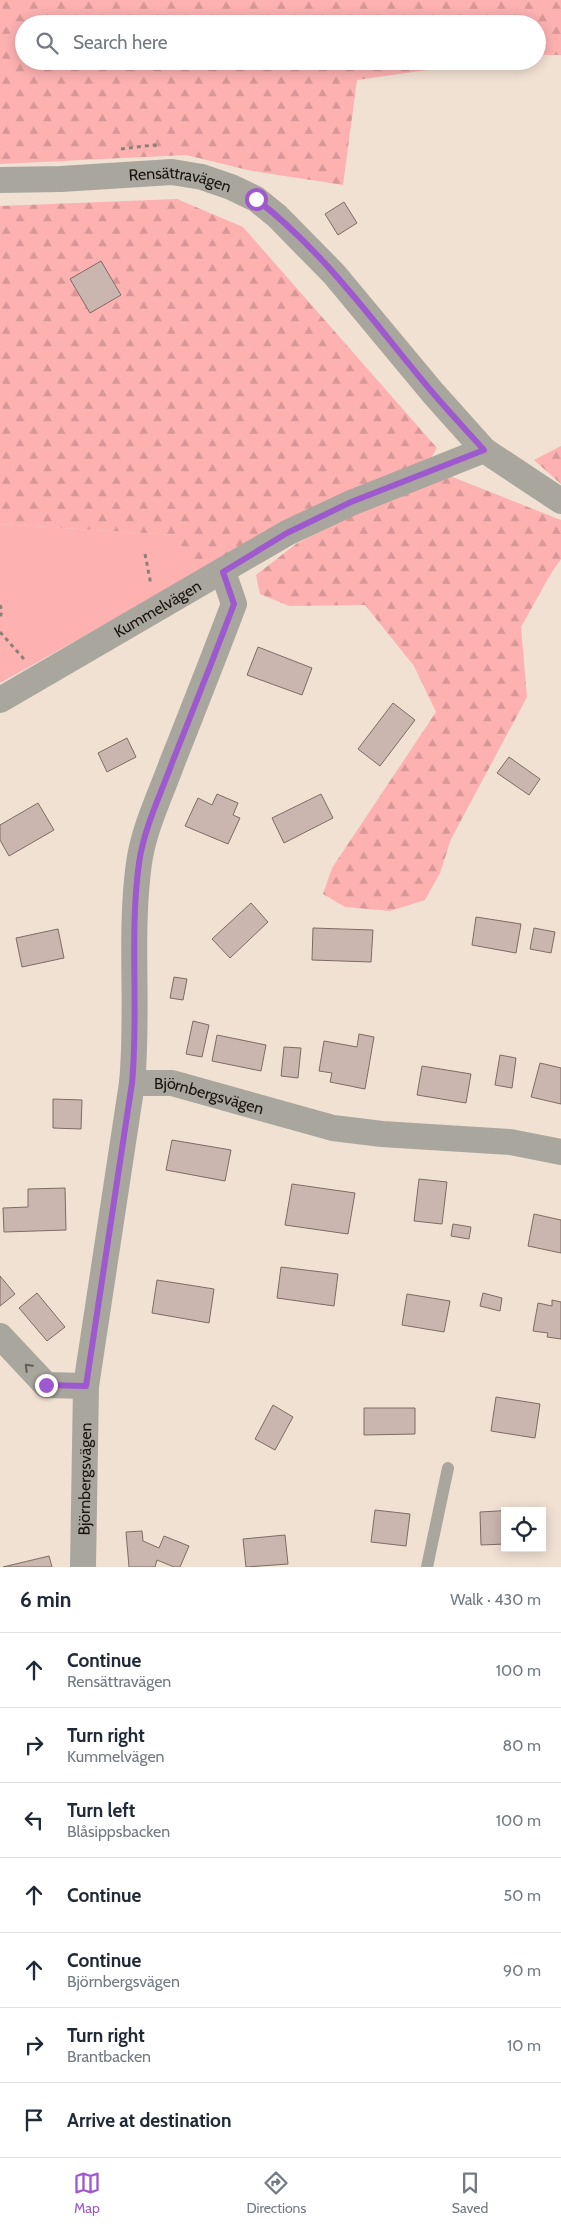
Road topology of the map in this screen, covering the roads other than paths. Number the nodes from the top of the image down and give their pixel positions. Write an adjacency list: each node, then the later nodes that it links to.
1 (0, 180): 2 (street, Rensättravägen)
2 (484, 450): 3 (street, Rensättravägen); 4 (street, Kummelvägen)
3 (561, 501)
4 (223, 572): 5 (street, Kummelvägen); 6 (street)
5 (0, 700)
6 (132, 1083): 7 (street, Björnbergsvägen); 9 (street, Björnbergsvägen)
7 (561, 1152)
8 (0, 1336): 9 (street, one-way to 8)
9 (86, 1386): 11 (street, Björnbergsvägen)
10 (448, 1468): 12 (lane)
11 (83, 1567)
12 (426, 1567)

